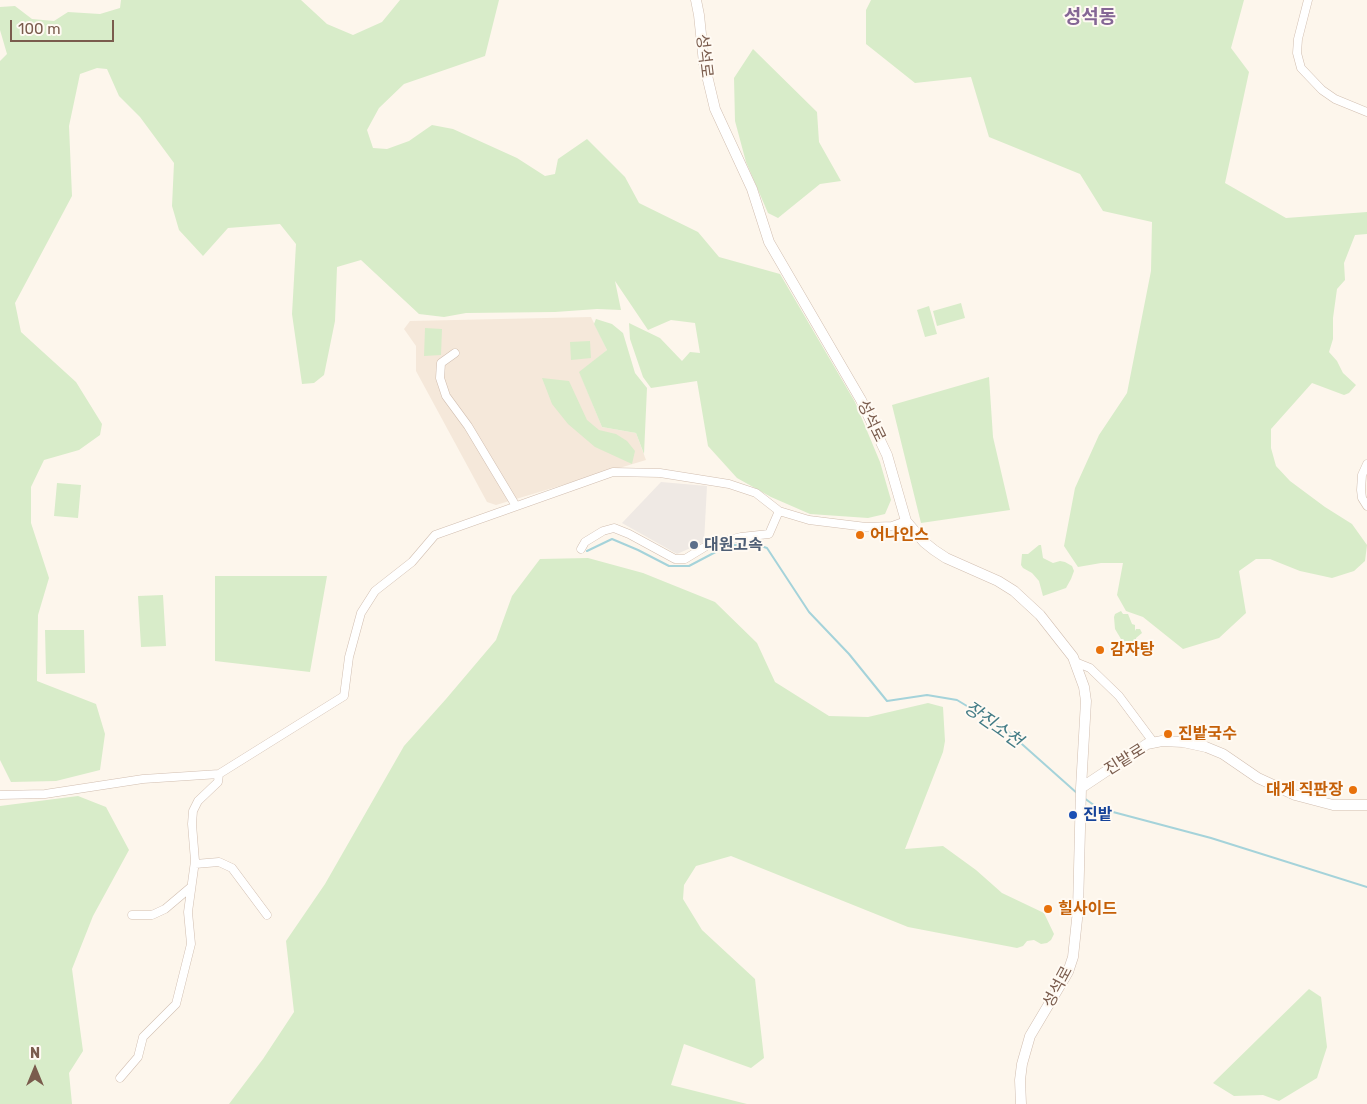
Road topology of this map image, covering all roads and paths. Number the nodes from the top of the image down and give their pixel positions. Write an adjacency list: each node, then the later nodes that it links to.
1 (696, 0): 9 (street, 성석로)
2 (1308, 0): 3 (street)
3 (1367, 112)
4 (455, 353): 6 (street)
5 (1367, 464): 7 (street)
6 (516, 506): 8 (street); 13 (street)
7 (1367, 506)
8 (779, 511): 9 (street); 10 (street)
9 (906, 521): 11 (street, 성석로)
10 (580, 549)
11 (1075, 662): 12 (street); 14 (street, 성석로)
12 (1154, 743): 14 (street, 진밭로); 16 (street, 진밭로)
13 (219, 774): 15 (street); 17 (street)
14 (1081, 789): 22 (street, 성석로)
15 (0, 795)
16 (1367, 805)
17 (195, 864): 18 (street); 20 (street)
18 (191, 887): 19 (street); 21 (street)
19 (132, 915)
20 (267, 915)
21 (120, 1078)
22 (1021, 1104)

